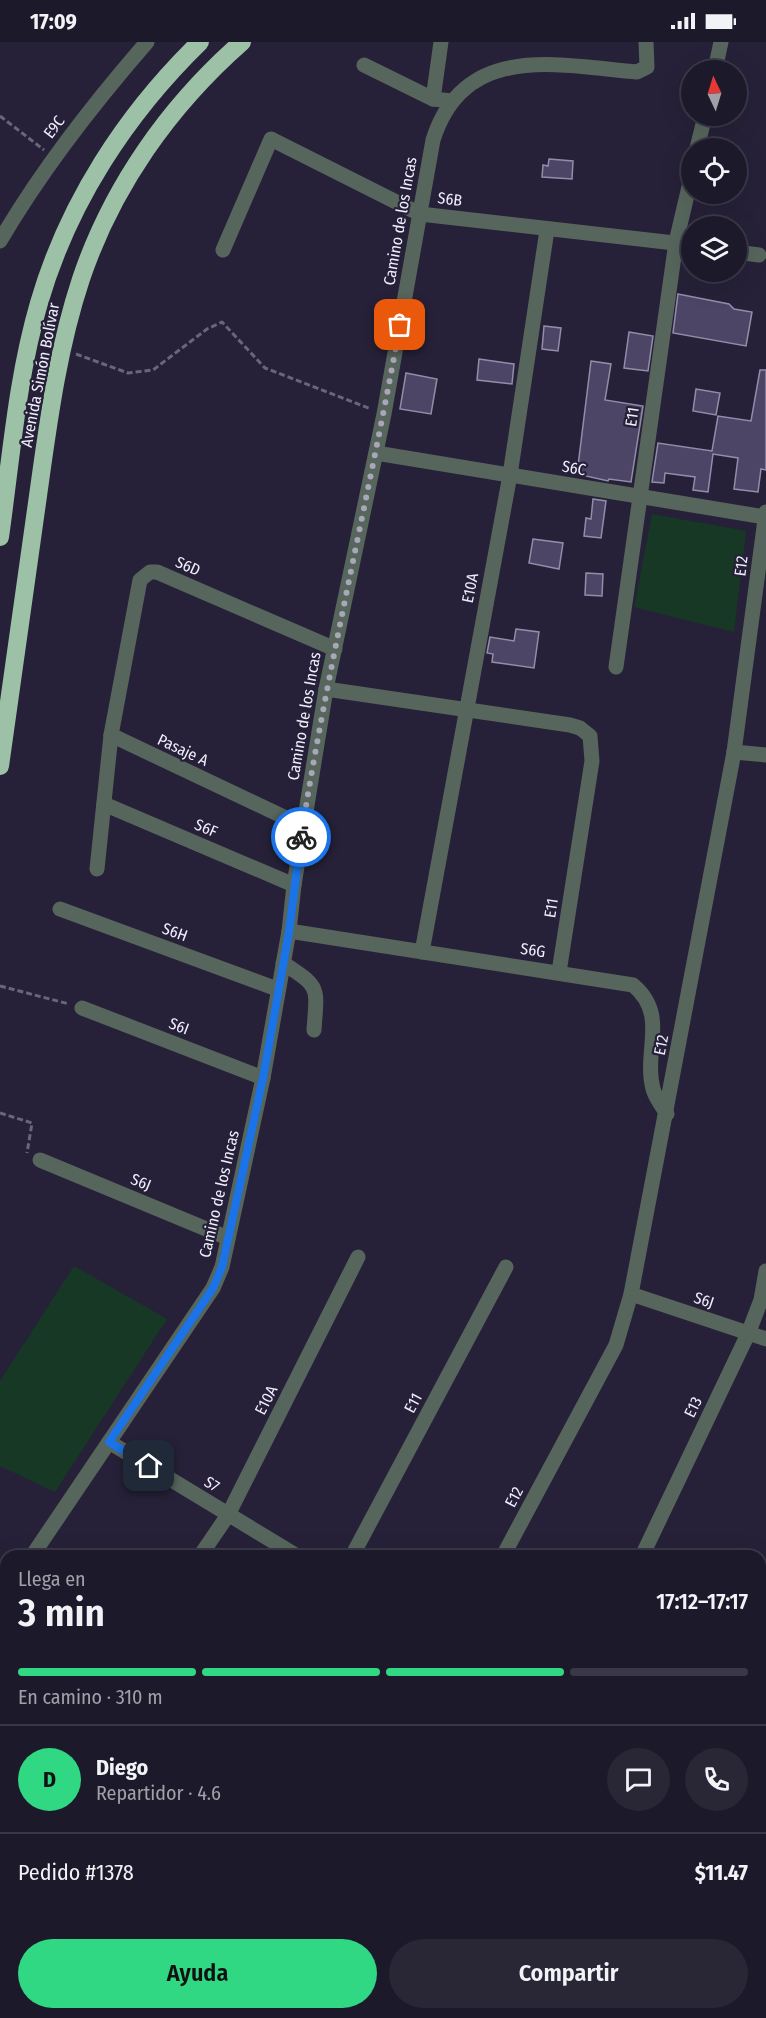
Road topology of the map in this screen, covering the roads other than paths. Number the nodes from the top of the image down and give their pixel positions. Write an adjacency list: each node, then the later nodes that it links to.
1 (147, 42): 14 (street, E9C)
2 (200, 42): 24 (highway, Avenida Simón Bolívar)
3 (242, 42): 32 (highway, Avenida Simón Bolívar)
4 (441, 42): 9 (street)
5 (646, 42): 10 (street, Camino de los Incas)
6 (721, 42): 7 (street)
7 (717, 60)
8 (364, 65): 9 (street)
9 (433, 99): 10 (street)
10 (452, 101): 12 (street, Camino de los Incas)
11 (685, 204): 15 (street, E11)
12 (420, 214): 13 (street, S6B); 17 (street, S6B); 20 (street, Camino de los Incas)
13 (547, 230): 15 (street, S6B); 21 (street, E10A)
14 (0, 241)
15 (676, 243): 16 (street, S6B); 22 (street, E11)
16 (681, 244)
17 (222, 250)
18 (747, 253): 19 (street)
19 (759, 255)
20 (376, 453): 21 (street, S6C); 25 (street, Camino de los Incas)
21 (510, 475): 22 (street, S6C); 28 (street, E10A)
22 (639, 498): 23 (street, S6C); 26 (street, E11)
23 (766, 515): 30 (street, E12)
24 (0, 537)
25 (335, 649): 27 (street, Camino de los Incas); 29 (street, S6D)
26 (616, 667)
27 (326, 689): 28 (street); 34 (street, Camino de los Incas)
28 (466, 710): 39 (street, E10A); 41 (street, E11)
29 (111, 735): 33 (street); 34 (street, Pasaje A)
30 (734, 753): 31 (street); 46 (street, E12)
31 (766, 755)
32 (0, 766)
33 (104, 804): 35 (street); 36 (street, S6F)
34 (303, 826): 36 (street, Camino de los Incas)
35 (97, 869)
36 (294, 885): 38 (street, Camino de los Incas)
37 (60, 909): 42 (street, S6H)
38 (289, 932): 39 (street, S6G); 40 (street, Camino de los Incas)
39 (422, 952): 41 (street, S6G)
40 (283, 963): 42 (street, Camino de los Incas); 44 (street)
41 (559, 972): 46 (street, S6G)
42 (277, 989): 45 (street, Camino de los Incas)
43 (82, 1008): 45 (street, S6I)
44 (314, 1030)
45 (263, 1078): 48 (street, Camino de los Incas)
46 (667, 1114): 52 (street, E12)
47 (40, 1160): 48 (street, S6J)
48 (228, 1238): 55 (street, Camino de los Incas)
49 (358, 1257): 56 (street, E10A)
50 (506, 1267): 60 (street, E11)
51 (766, 1271): 53 (street, E13)
52 (631, 1294): 53 (street, S6J); 61 (street, E12)
53 (748, 1334): 54 (street, S6J); 62 (street, E13)
54 (766, 1339)
55 (109, 1442): 56 (street, S7); 57 (street, Camino de los Incas)
56 (228, 1515): 58 (street, E10A); 59 (street, S7)
57 (36, 1550)
58 (204, 1550)
59 (287, 1550)
60 (355, 1550)
61 (506, 1550)
62 (645, 1550)

